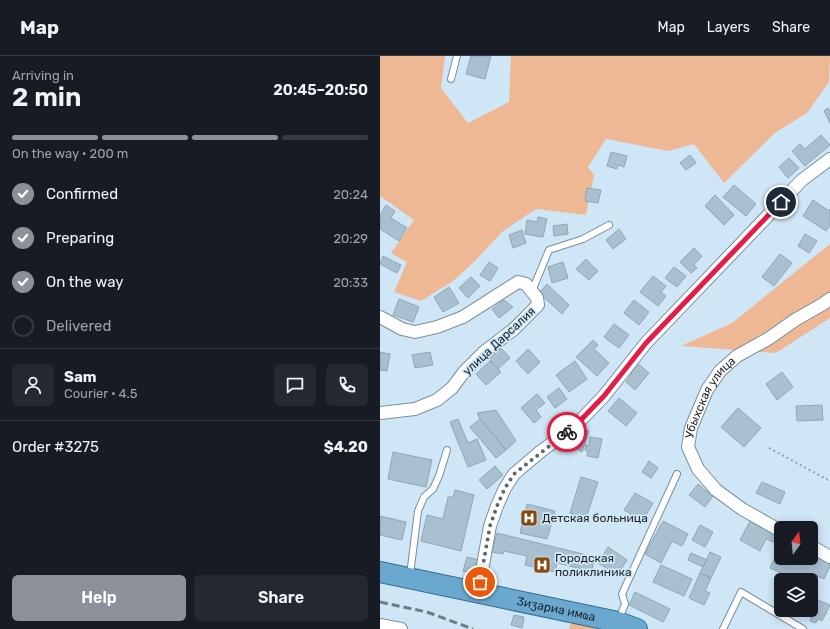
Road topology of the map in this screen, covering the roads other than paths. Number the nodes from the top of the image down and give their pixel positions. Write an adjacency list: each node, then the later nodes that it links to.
1 (457, 56): 2 (lane)
2 (450, 80)
3 (830, 159): 16 (street)
4 (609, 225): 5 (lane)
5 (532, 291): 7 (street, улица Дарсалия); 8 (street, улица Дарсалия)
6 (830, 299): 11 (street, Убыхская улица)
7 (380, 317)
8 (380, 413)
9 (447, 450): 15 (lane)
10 (677, 474): 17 (lane)
11 (774, 526)
12 (818, 550): 13 (street)
13 (830, 557)
14 (380, 572): 15 (highway, Ӡиӡариа имҩа)
15 (409, 578): 16 (highway, Ӡиӡариа имҩа)
16 (478, 593): 17 (highway, Ӡиӡариа имҩа)
17 (618, 622): 20 (highway, Ӡиӡариа имҩа)
18 (380, 625): 19 (street)
19 (401, 629)
20 (637, 629)
21 (723, 629): 22 (lane)
22 (803, 629)

